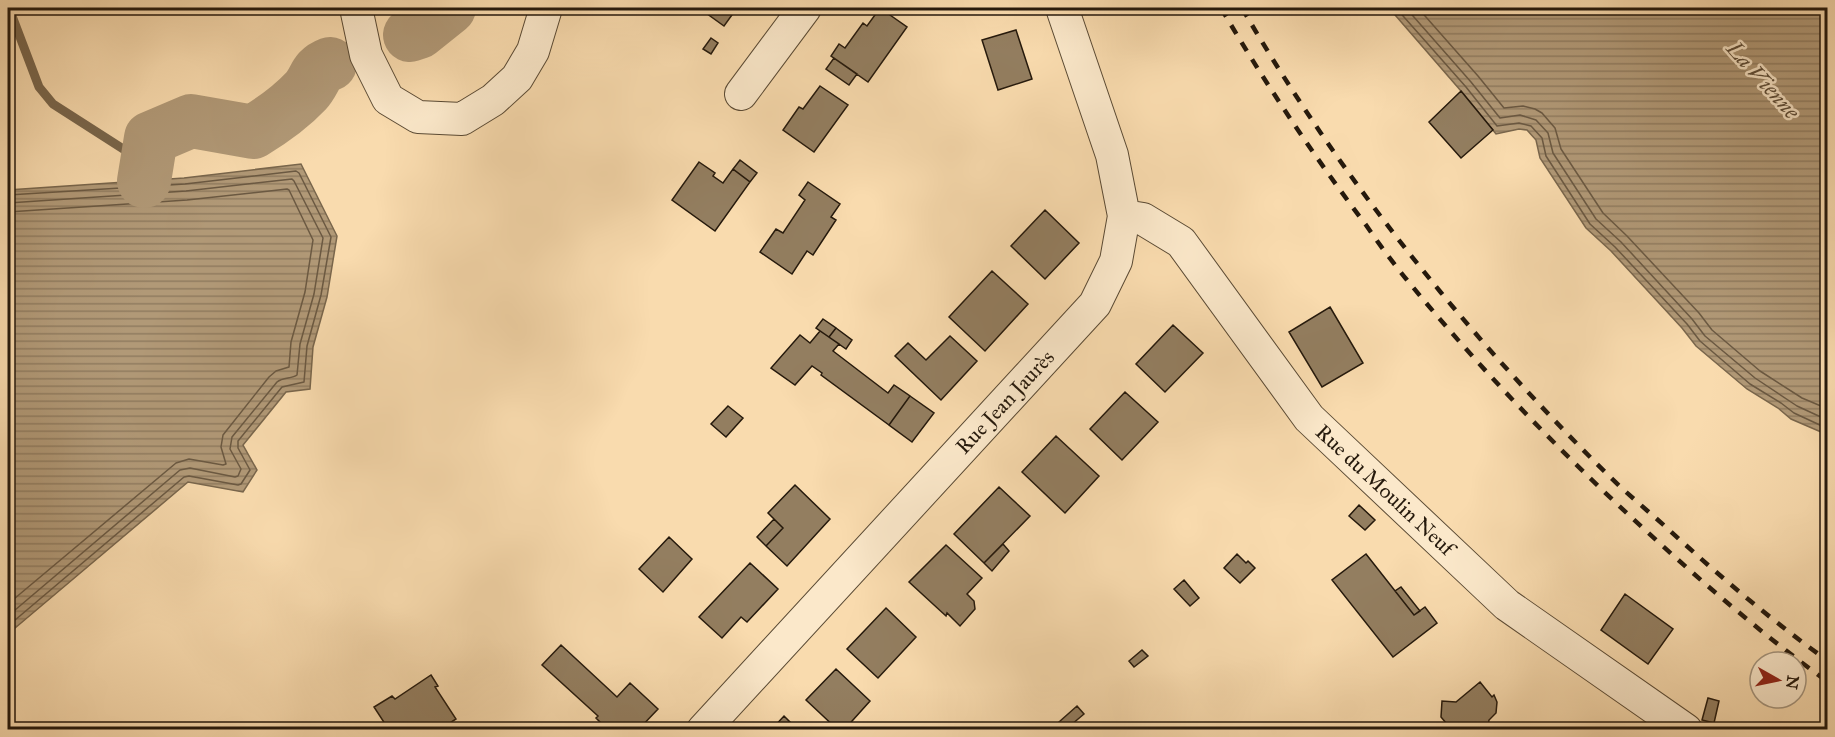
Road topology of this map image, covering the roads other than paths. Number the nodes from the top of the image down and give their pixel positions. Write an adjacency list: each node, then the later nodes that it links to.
1 (356, 8): 2 (street)
2 (546, 8)
3 (805, 8): 5 (street)
4 (1062, 8): 6 (street, Rue Jean Jaurès)
5 (741, 94)
6 (1124, 216): 7 (street, Rue Jean Jaurès); 8 (street, Rue du Moulin Neuf)
7 (703, 729)
8 (1686, 729)

